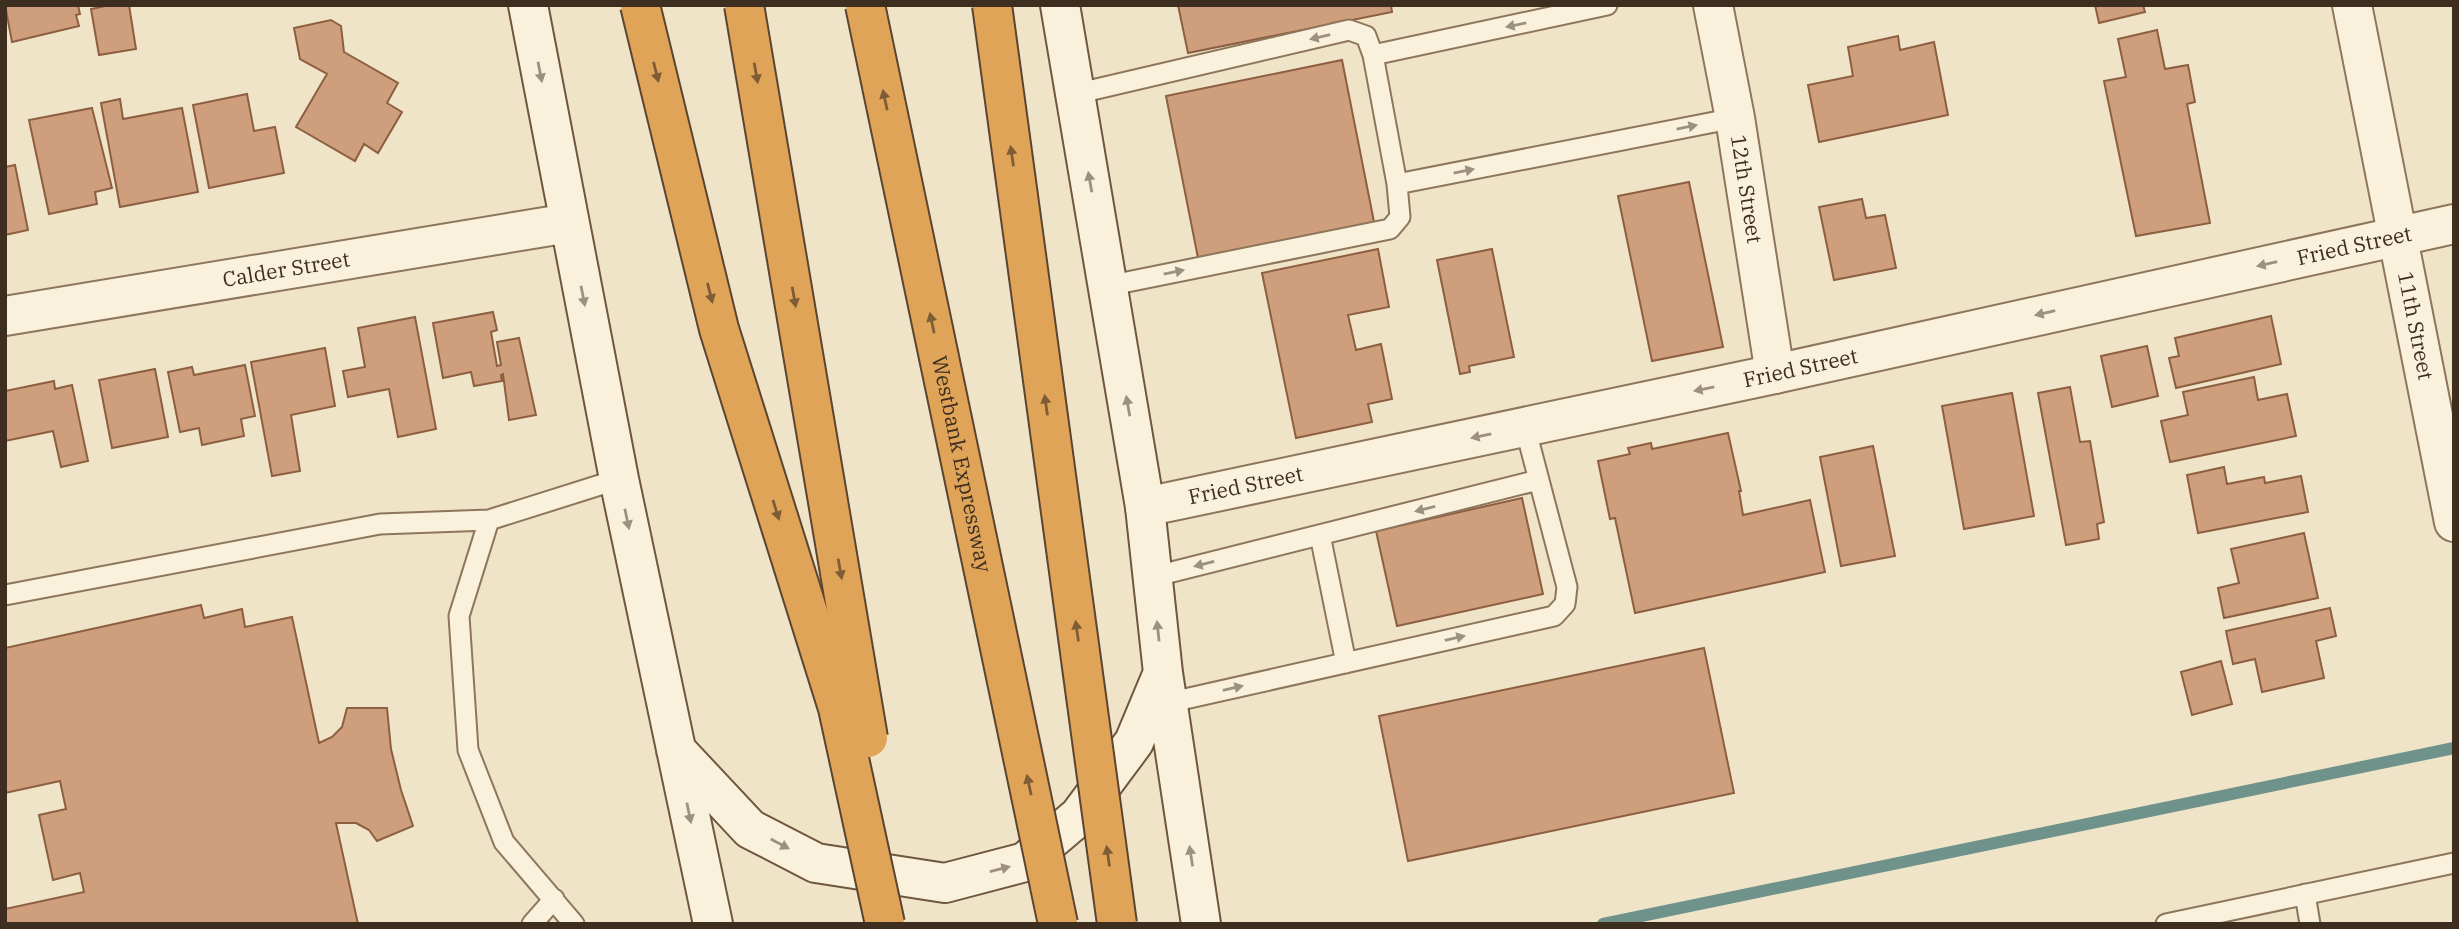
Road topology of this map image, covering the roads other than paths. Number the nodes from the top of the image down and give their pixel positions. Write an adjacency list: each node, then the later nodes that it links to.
1 (528, 5): 14 (street, one-way to 14)
2 (640, 5): 39 (highway, one-way to 39, bridge)
3 (744, 5): 40 (highway, one-way to 40, bridge)
4 (865, 5): 41 (highway, Westbank Expressway, one-way to 4, bridge)
5 (992, 5): 42 (highway, one-way to 5, bridge)
6 (1060, 5): 11 (street)
7 (1607, 5): 10 (lane, one-way to 10)
8 (1713, 5): 12 (street, 12th Street)
9 (2352, 5): 16 (street, 11th Street)
10 (1373, 55): 11 (lane, one-way to 11); 13 (lane)
11 (1074, 94): 17 (street, one-way to 11)
12 (1735, 118): 13 (lane, one-way to 12); 19 (street, 12th Street)
13 (1397, 184): 17 (lane, one-way to 13)
14 (569, 223): 18 (street, Calder Street); 21 (street, one-way to 21)
15 (2454, 224): 16 (street, Fried Street)
16 (2398, 235): 19 (street, Fried Street, one-way to 19); 25 (street, 11th Street)
17 (1107, 286): 23 (street, one-way to 17)
18 (5, 316)
19 (1775, 374): 20 (street, Fried Street, one-way to 20)
20 (1524, 427): 22 (lane); 23 (street, Fried Street, one-way to 23)
21 (619, 479): 24 (lane); 31 (street, one-way to 31)
22 (1538, 480): 26 (lane, one-way to 26); 29 (lane, one-way to 22)
23 (1145, 507): 27 (street)
24 (489, 520): 28 (lane); 34 (lane)
25 (2454, 522)
26 (1320, 535): 27 (lane, one-way to 27); 29 (lane)
27 (1152, 576): 30 (street, one-way to 27)
28 (5, 596)
29 (1346, 663): 30 (lane, one-way to 29)
30 (1165, 688): 31 (street, one-way to 30); 43 (street, one-way to 30)
31 (676, 750): 38 (street, one-way to 38)
32 (2454, 863): 33 (lane)
33 (2305, 894): 35 (lane); 45 (lane)
34 (554, 899): 36 (lane); 37 (lane)
35 (2194, 921): 44 (lane)
36 (533, 924)
37 (574, 924)
38 (713, 924)
39 (885, 924)
40 (900, 924)
41 (1058, 924)
42 (1117, 924)
43 (1201, 924)
44 (2166, 924)
45 (2310, 924)

